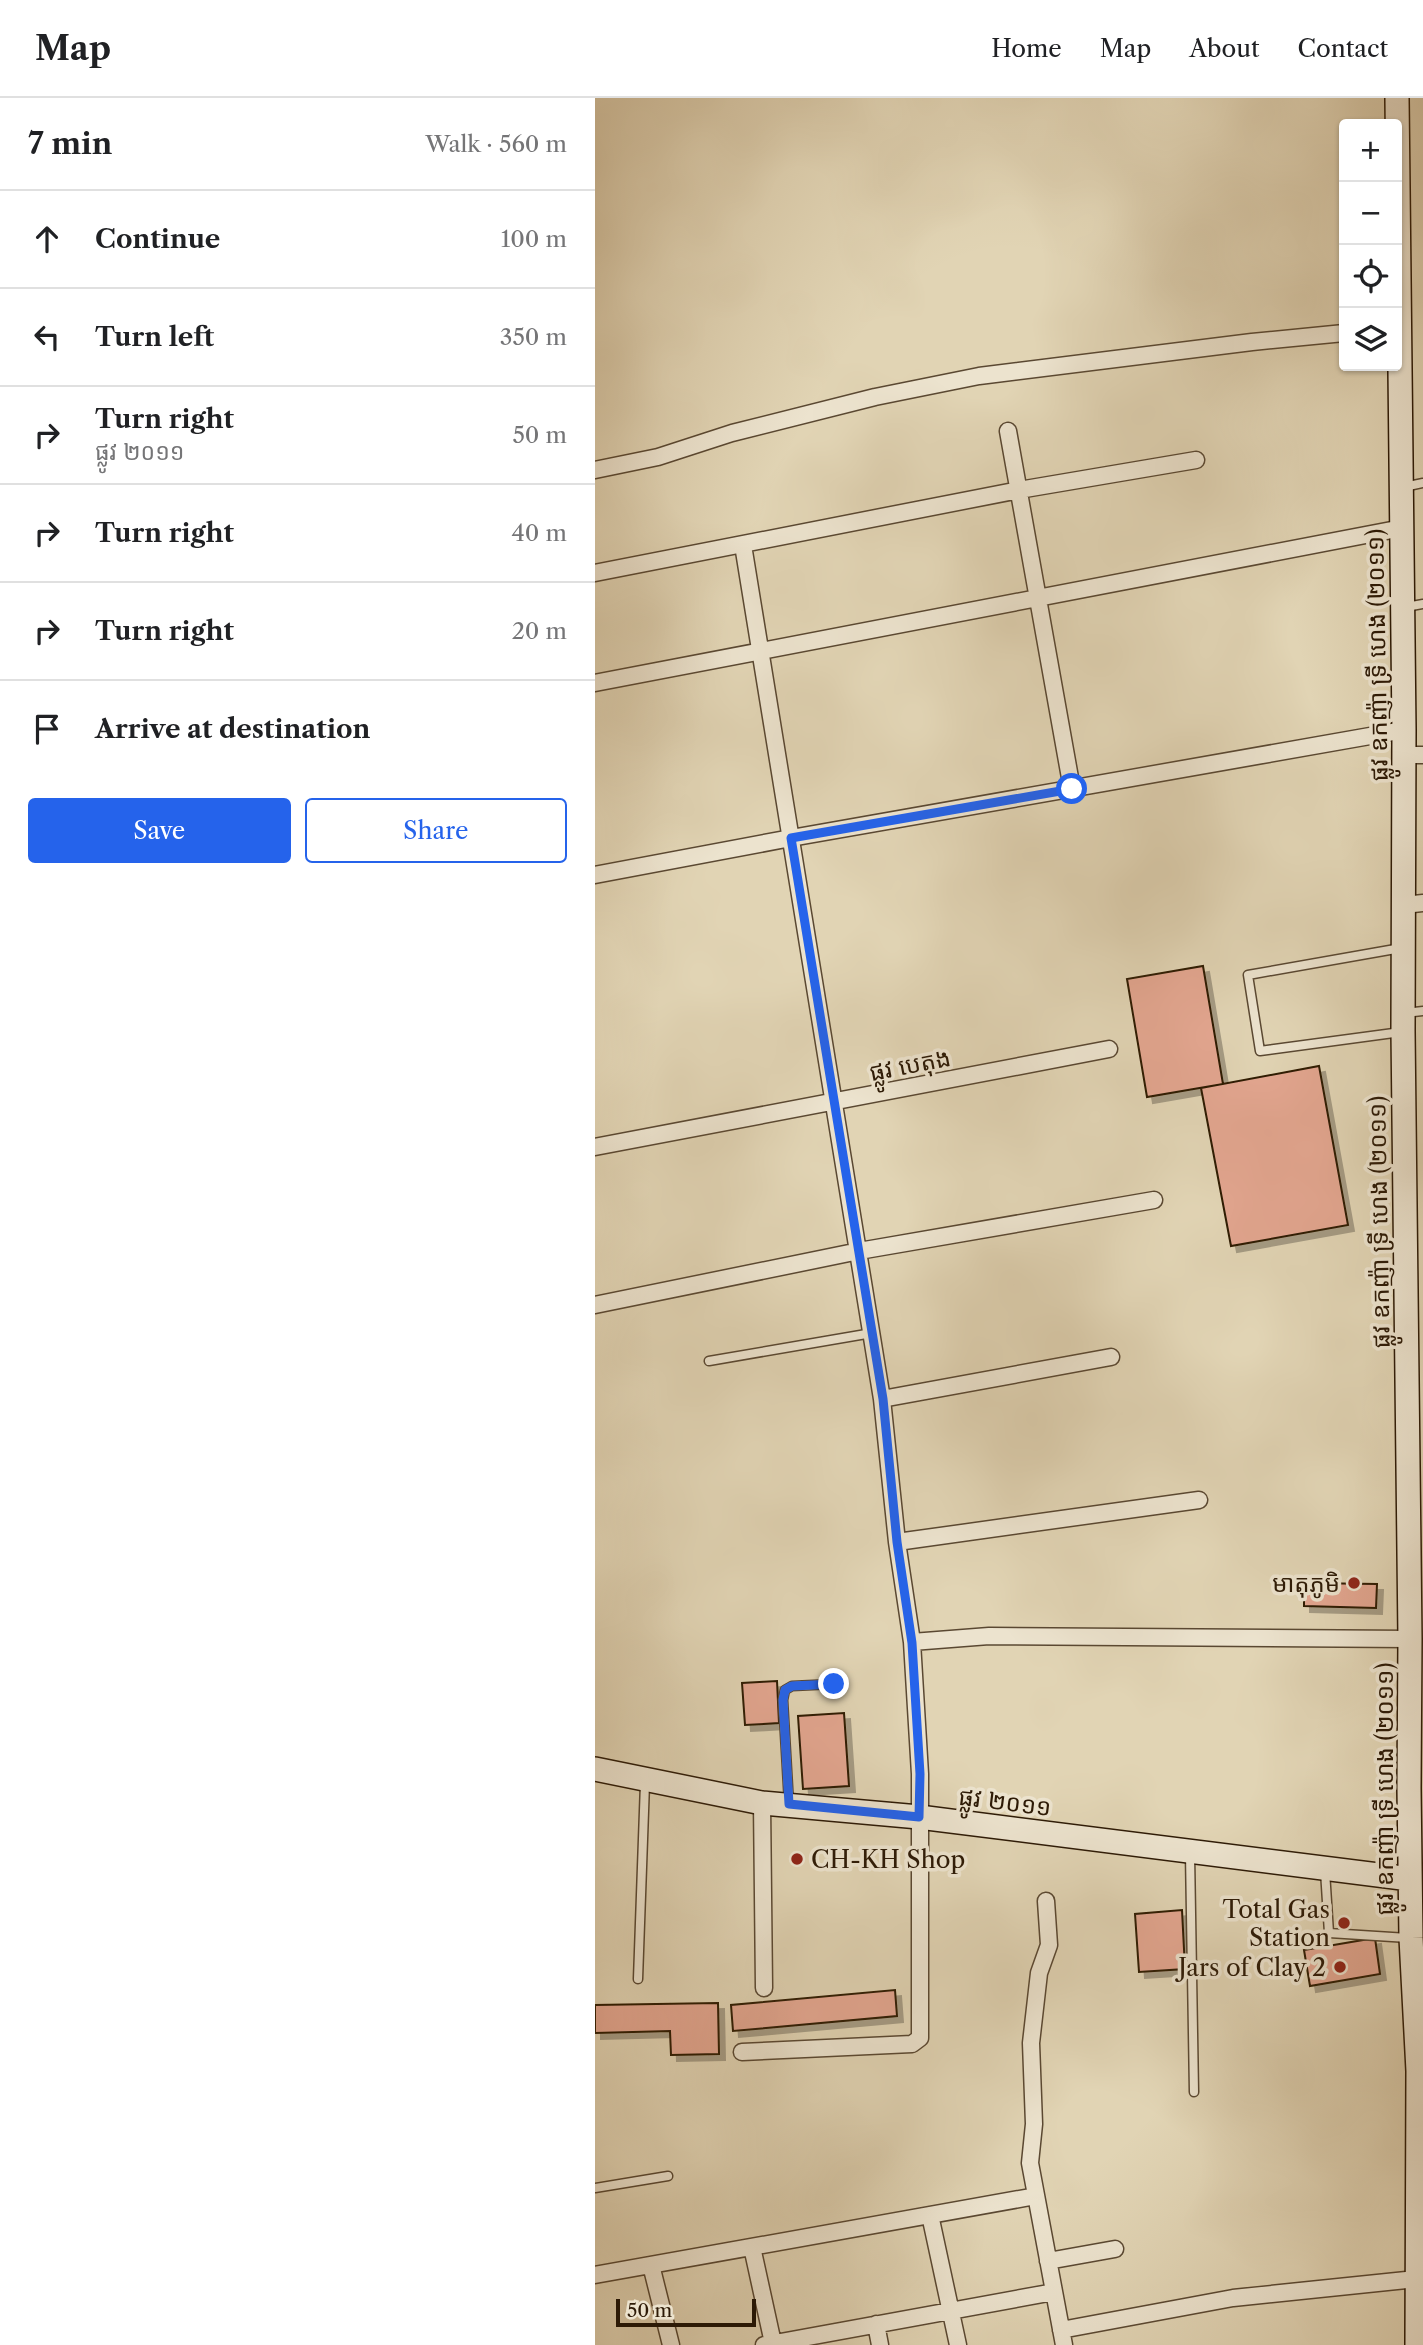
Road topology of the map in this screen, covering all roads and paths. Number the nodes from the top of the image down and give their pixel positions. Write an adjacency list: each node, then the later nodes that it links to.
1 (1397, 98): 2 (main road, ផ្លូវ ឧកញ៉ា ទ្រី ហេង (២០១១))
2 (1398, 308)
3 (1339, 333): 7 (street)
4 (1402, 371): 8 (main road, ផ្លូវ ឧកញ៉ា ទ្រី ហេង (២០១១))
5 (1009, 431): 9 (street)
6 (1196, 460): 9 (street)
7 (595, 470)
8 (1412, 485): 10 (main road, ផ្លូវ ឧកញ៉ា ទ្រី ហេង (២០១១))
9 (1019, 490): 11 (street); 13 (street)
10 (1402, 528): 13 (street); 14 (main road, ផ្លូវ ឧកញ៉ា ទ្រី ហេង (២០១១))
11 (743, 545): 12 (street); 15 (street)
12 (595, 573)
13 (1038, 599): 15 (street); 19 (street)
14 (1413, 606): 17 (main road, ផ្លូវ ឧកញ៉ា ទ្រី ហេង (២០១១))
15 (759, 650): 16 (street); 20 (street)
16 (595, 683)
17 (1404, 730): 18 (main road, ផ្លូវ ឧកញ៉ា ទ្រី ហេង (២០១១)); 19 (street)
18 (1414, 755): 22 (main road, ផ្លូវ ឧកញ៉ា ទ្រី ហេង (២០១១))
19 (1072, 789): 20 (street)
20 (791, 838): 21 (street); 26 (street)
21 (595, 875)
22 (1413, 904): 23 (main road, ផ្លូវ ឧកញ៉ា ទ្រី ហេង (២០១១))
23 (1403, 947): 24 (main road, ផ្លូវ ឧកញ៉ា ទ្រី ហេង (២០១១)); 24 (lane)
24 (1410, 1019): 37 (main road, ផ្លូវ ឧកញ៉ា ទ្រី ហេង (២០១១))
25 (1109, 1049): 26 (street, ផ្លូវ បេតុង)
26 (835, 1103): 27 (street, ផ្លូវ បេតុង); 29 (street)
27 (595, 1147)
28 (1154, 1200): 29 (street)
29 (859, 1251): 30 (street); 31 (street)
30 (595, 1305)
31 (872, 1333): 33 (lane); 34 (street)
32 (1111, 1357): 34 (street)
33 (709, 1361)
34 (883, 1399): 36 (street)
35 (1199, 1500): 36 (street)
36 (897, 1542): 38 (street)
37 (1410, 1639): 38 (street); 42 (main road, ផ្លូវ ឧកញ៉ា ទ្រី ហេង (២០១១))
38 (912, 1643): 45 (street)
39 (834, 1684): 44 (lane)
40 (595, 1769): 41 (main road, ផ្លូវ ២០១១)
41 (645, 1780): 43 (main road, ផ្លូវ ២០១១); 51 (lane)
42 (1416, 1787): 48 (main road, ផ្លូវ ឧកញ៉ា ទ្រី ហេង (២០១១))
43 (762, 1802): 44 (main road, ផ្លូវ ២០១១); 52 (street)
44 (789, 1804): 45 (main road, ផ្លូវ ២០១១)
45 (919, 1817): 46 (main road, ផ្លូវ ២០១១); 53 (street)
46 (1190, 1851): 47 (main road, ផ្លូវ ២០១១); 54 (lane)
47 (1325, 1868): 48 (main road, ផ្លូវ ២០១១); 50 (lane)
48 (1410, 1879): 50 (main road, ផ្លូវ ឧកញ៉ា ទ្រី ហេង (២០១១))
49 (1046, 1901): 57 (street)
50 (1411, 1938): 64 (main road, ផ្លូវ ឧកញ៉ា ទ្រី ហេង (២០១១))
51 (638, 1979)
52 (764, 1988)
53 (742, 2052)
54 (1194, 2092)
55 (668, 2176): 56 (lane)
56 (595, 2188)
57 (1036, 2196): 58 (street); 61 (street)
58 (930, 2215): 59 (street); 66 (street)
59 (752, 2247): 62 (street); 70 (street)
60 (1115, 2249): 61 (street)
61 (1048, 2260): 65 (street)
62 (651, 2264): 63 (street); 71 (street)
63 (595, 2274)
64 (1416, 2279): 68 (street); 74 (main road, ផ្លូវ ឧកញ៉ា ទ្រី ហេង (២០១១))
65 (1054, 2292): 66 (street); 68 (street)
66 (951, 2311): 67 (street); 73 (street)
67 (876, 2324): 69 (street); 72 (street)
68 (1062, 2338)
69 (792, 2342): 70 (street)
70 (768, 2344)
71 (671, 2345)
72 (880, 2345)
73 (958, 2345)
74 (1417, 2345)

